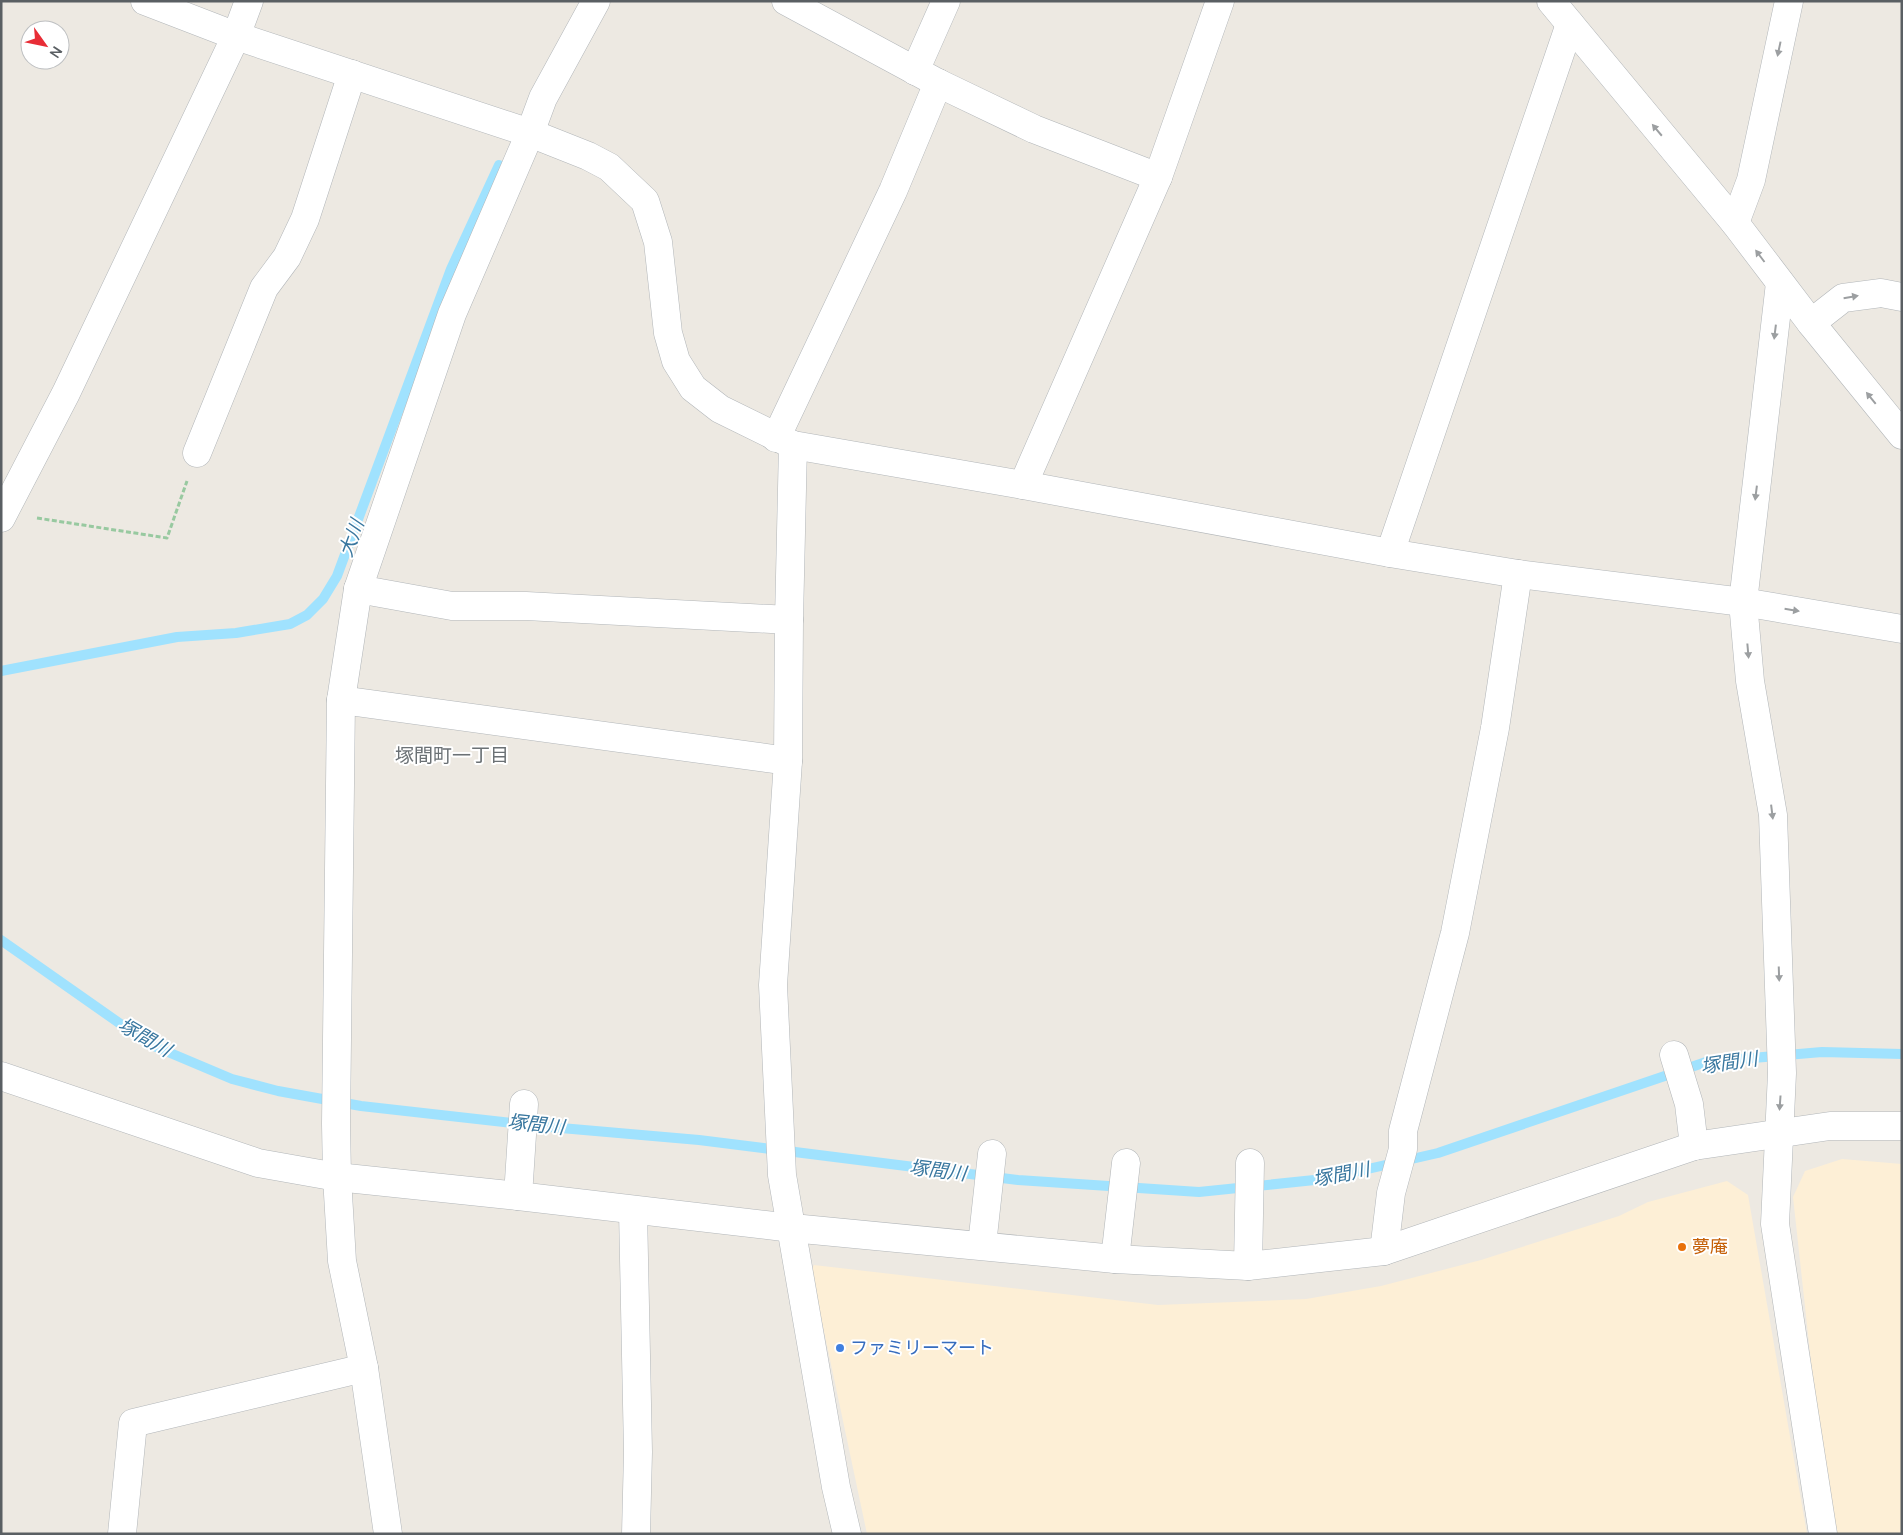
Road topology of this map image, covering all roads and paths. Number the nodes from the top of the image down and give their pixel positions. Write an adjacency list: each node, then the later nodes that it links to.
1 (144, 1): 10 (street)
2 (249, 1): 10 (street)
3 (596, 1): 13 (street)
4 (786, 1): 12 (street)
5 (946, 1): 12 (street)
6 (1220, 1): 14 (street)
7 (1551, 1): 9 (street)
8 (1789, 1): 15 (street, one-way to 15)
9 (1570, 24): 15 (street, one-way to 9); 24 (street)
10 (236, 36): 11 (street); 23 (street)
11 (352, 74): 13 (street); 21 (street)
12 (926, 77): 14 (street); 20 (street)
13 (530, 133): 20 (street); 26 (street)
14 (1158, 177): 22 (street)
15 (1735, 224): 16 (street, one-way to 15)
16 (1780, 283): 18 (street); 27 (street, one-way to 27)
17 (1902, 297): 18 (street, one-way to 17)
18 (1811, 323): 19 (street, one-way to 18)
19 (1902, 436)
20 (785, 442): 22 (street); 28 (street)
21 (197, 453): 23 (path)
22 (1024, 485): 24 (street)
23 (3, 516)
24 (1390, 554): 25 (street)
25 (1518, 574): 27 (street); 46 (street)
26 (358, 589): 28 (street); 30 (street)
27 (1744, 602): 29 (street, one-way to 29); 36 (street, one-way to 36)
28 (789, 620): 31 (street)
29 (1902, 629)
30 (341, 700): 31 (street); 41 (street)
31 (788, 761): 44 (street)
32 (1674, 1055): 37 (street)
33 (1, 1076): 41 (street)
34 (524, 1104): 42 (street)
35 (1902, 1126): 36 (street)
36 (1778, 1132): 37 (street); 54 (street)
37 (1694, 1146): 46 (street)
38 (992, 1154): 45 (street)
39 (1126, 1163): 47 (street)
40 (1250, 1163): 48 (street)
41 (337, 1177): 42 (street); 49 (street)
42 (518, 1196): 43 (street)
43 (633, 1210): 44 (street); 52 (street)
44 (792, 1228): 45 (street); 53 (street)
45 (982, 1245): 47 (street)
46 (1384, 1251): 48 (street)
47 (1114, 1259): 48 (street)
48 (1248, 1266)
49 (364, 1368): 50 (street); 51 (street)
50 (122, 1534)
51 (388, 1534)
52 (636, 1534)
53 (847, 1534)
54 (1823, 1534)

